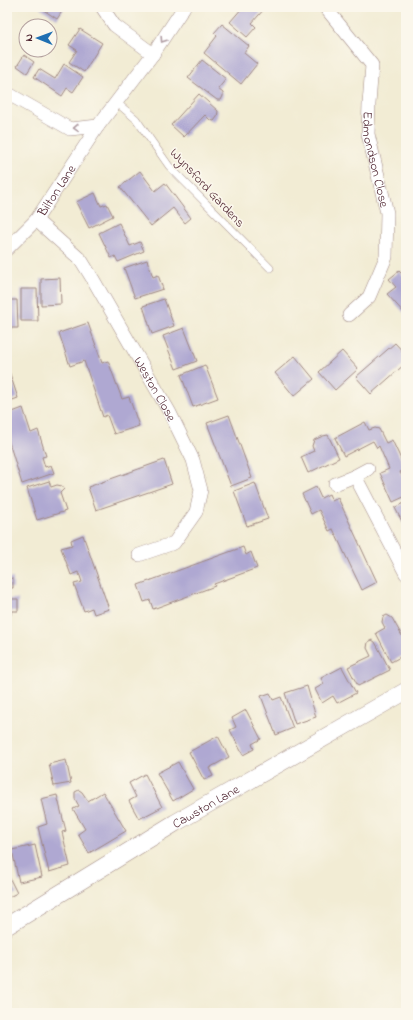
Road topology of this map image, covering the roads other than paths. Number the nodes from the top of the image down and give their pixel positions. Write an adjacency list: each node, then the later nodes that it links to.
1 (102, 7): 4 (street)
2 (184, 7): 4 (street, Bilton Lane, one-way to 4)
3 (325, 7): 11 (street, Edmondson Close)
4 (153, 54): 6 (street, Bilton Lane)
5 (7, 93): 7 (street, one-way to 5)
6 (116, 102): 7 (street, Bilton Lane); 10 (lane, Wynsford Gardens)
7 (98, 126): 8 (street, Bilton Lane)
8 (36, 220): 9 (street, Bilton Lane); 15 (street, Weston Close)
9 (7, 249)
10 (270, 268)
11 (348, 315)
12 (368, 469): 13 (street)
13 (355, 476): 14 (street); 16 (street)
14 (335, 484)
15 (140, 555)
16 (406, 574)
17 (406, 691): 18 (street, Cawston Lane)
18 (7, 926)

